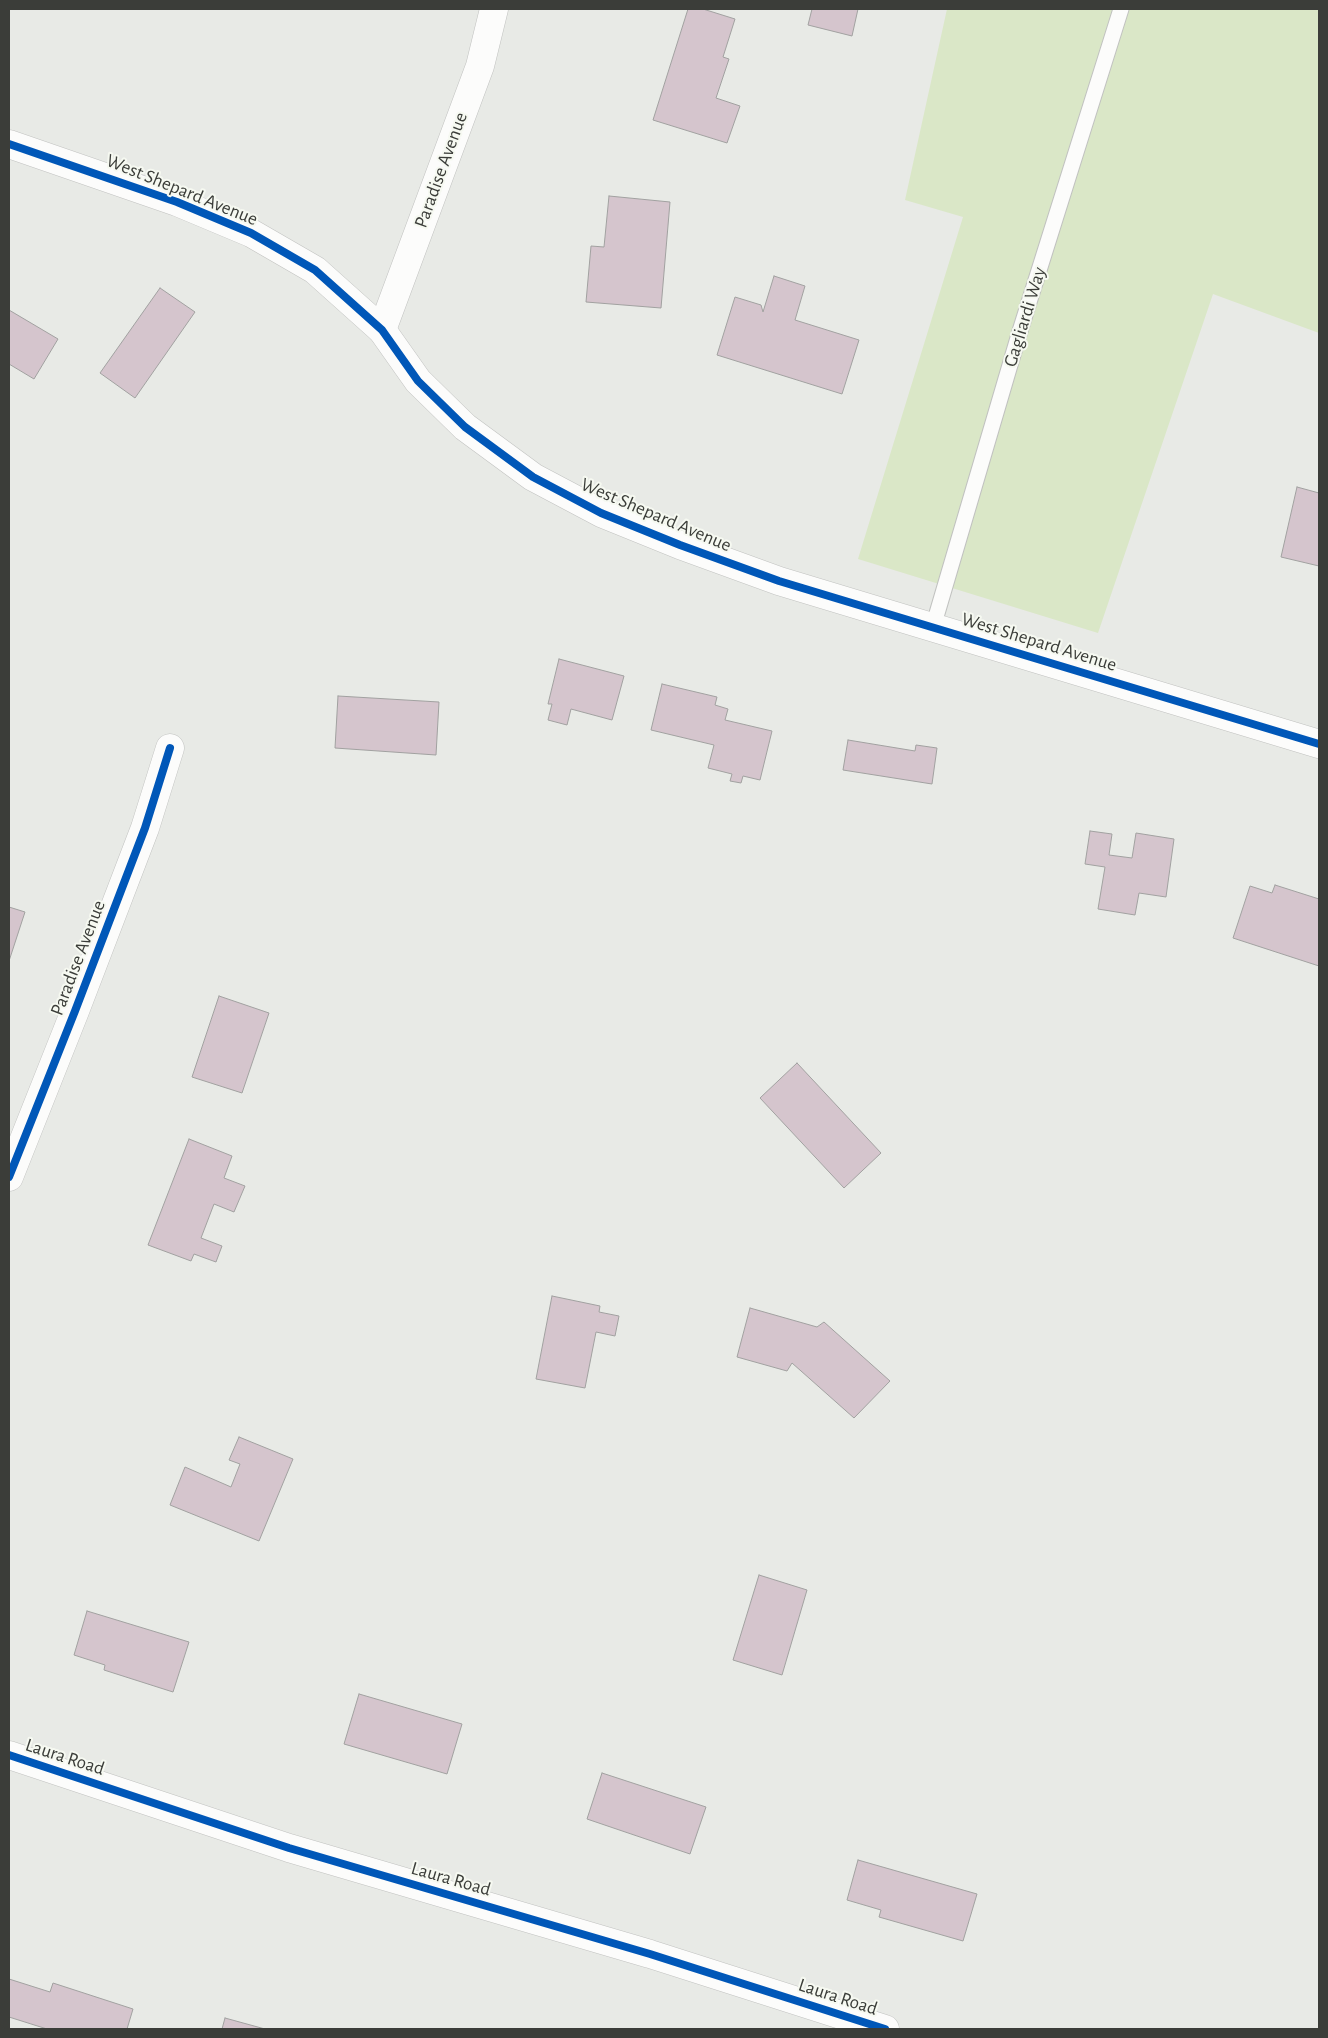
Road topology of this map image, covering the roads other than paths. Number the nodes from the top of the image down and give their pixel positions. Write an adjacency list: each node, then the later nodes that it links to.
1 (494, 9): 4 (street, Paradise Avenue)
2 (1121, 9): 5 (lane, Gagliardi Way)
3 (9, 144): 4 (street, West Shepard Avenue)
4 (382, 330): 5 (street, West Shepard Avenue)
5 (933, 627): 6 (street, West Shepard Avenue)
6 (1319, 744)
7 (170, 748): 8 (street, Paradise Avenue)
8 (9, 1177)
9 (9, 1755): 10 (street, Laura Road)
10 (885, 2029)

